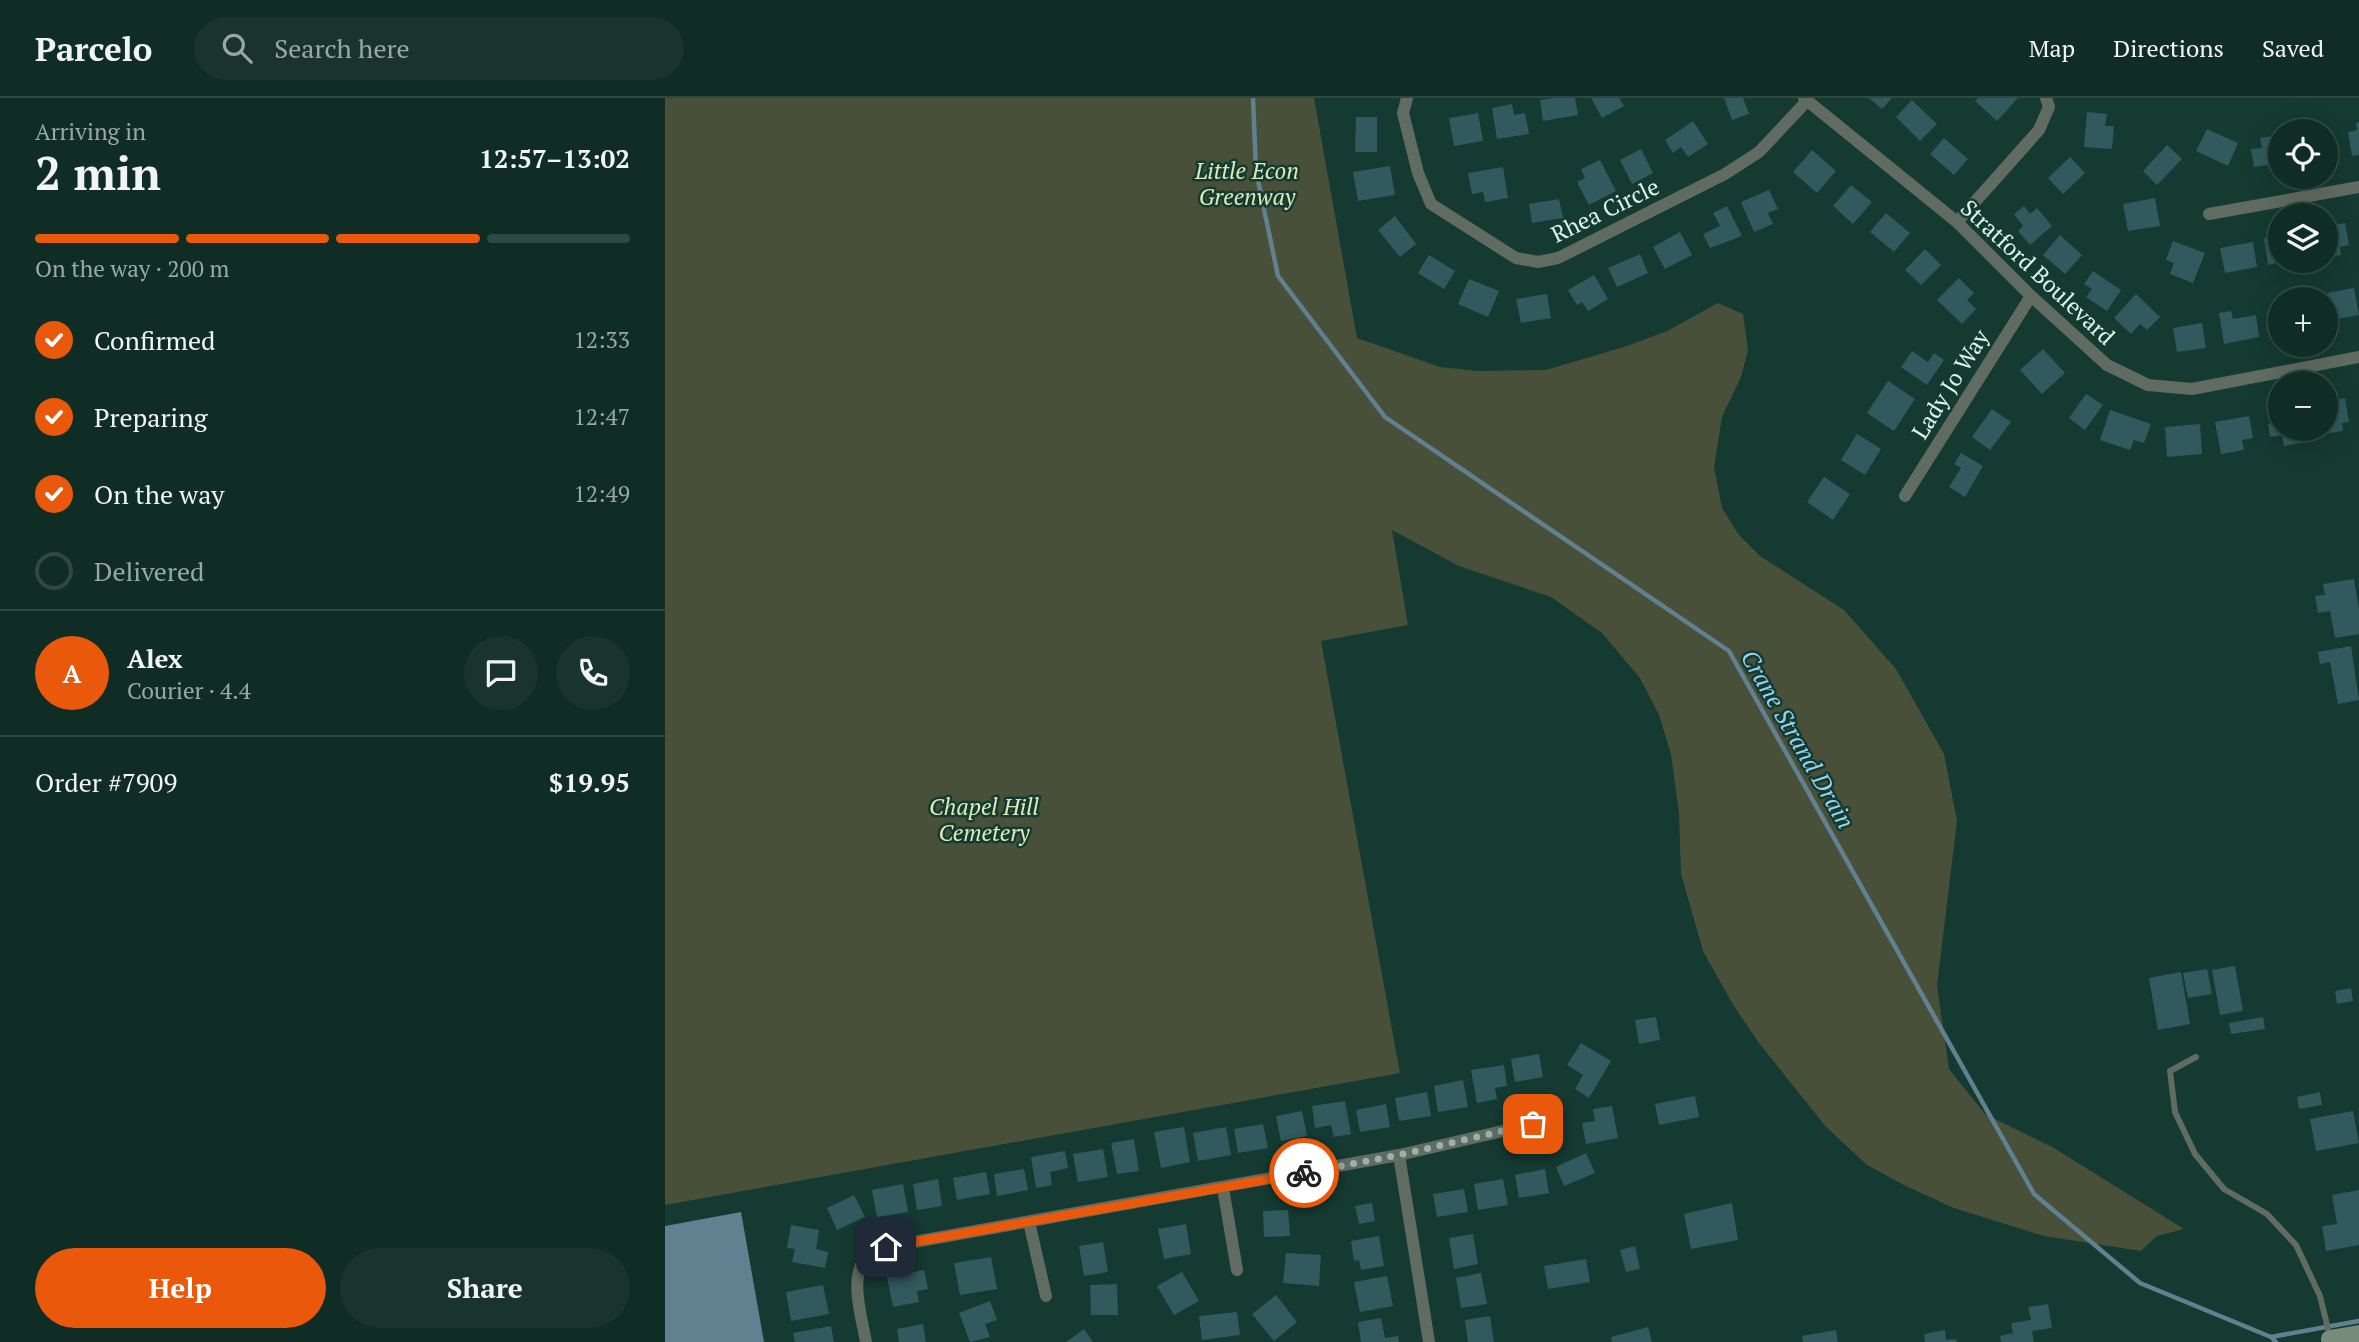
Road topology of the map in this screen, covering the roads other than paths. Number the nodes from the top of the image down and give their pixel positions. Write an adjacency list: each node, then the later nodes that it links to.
1 (1407, 98): 3 (street, Rhea Circle)
2 (2046, 98): 6 (street)
3 (1806, 99): 6 (street, Stratford Boulevard)
4 (2359, 187): 5 (street)
5 (2209, 214)
6 (1957, 222): 7 (street, Stratford Boulevard)
7 (2031, 296): 8 (street, Stratford Boulevard); 9 (street, Lady Jo Way)
8 (2359, 357)
9 (1905, 496)
10 (2196, 1057): 18 (lane)
11 (1533, 1124): 12 (street)
12 (1399, 1155): 13 (street); 20 (street)
13 (1223, 1188): 14 (street); 15 (street)
14 (1029, 1222): 16 (street); 19 (street)
15 (1237, 1270)
16 (1046, 1296)
17 (2359, 1334): 18 (street)
18 (2330, 1336)
19 (866, 1342)
20 (1429, 1342)

